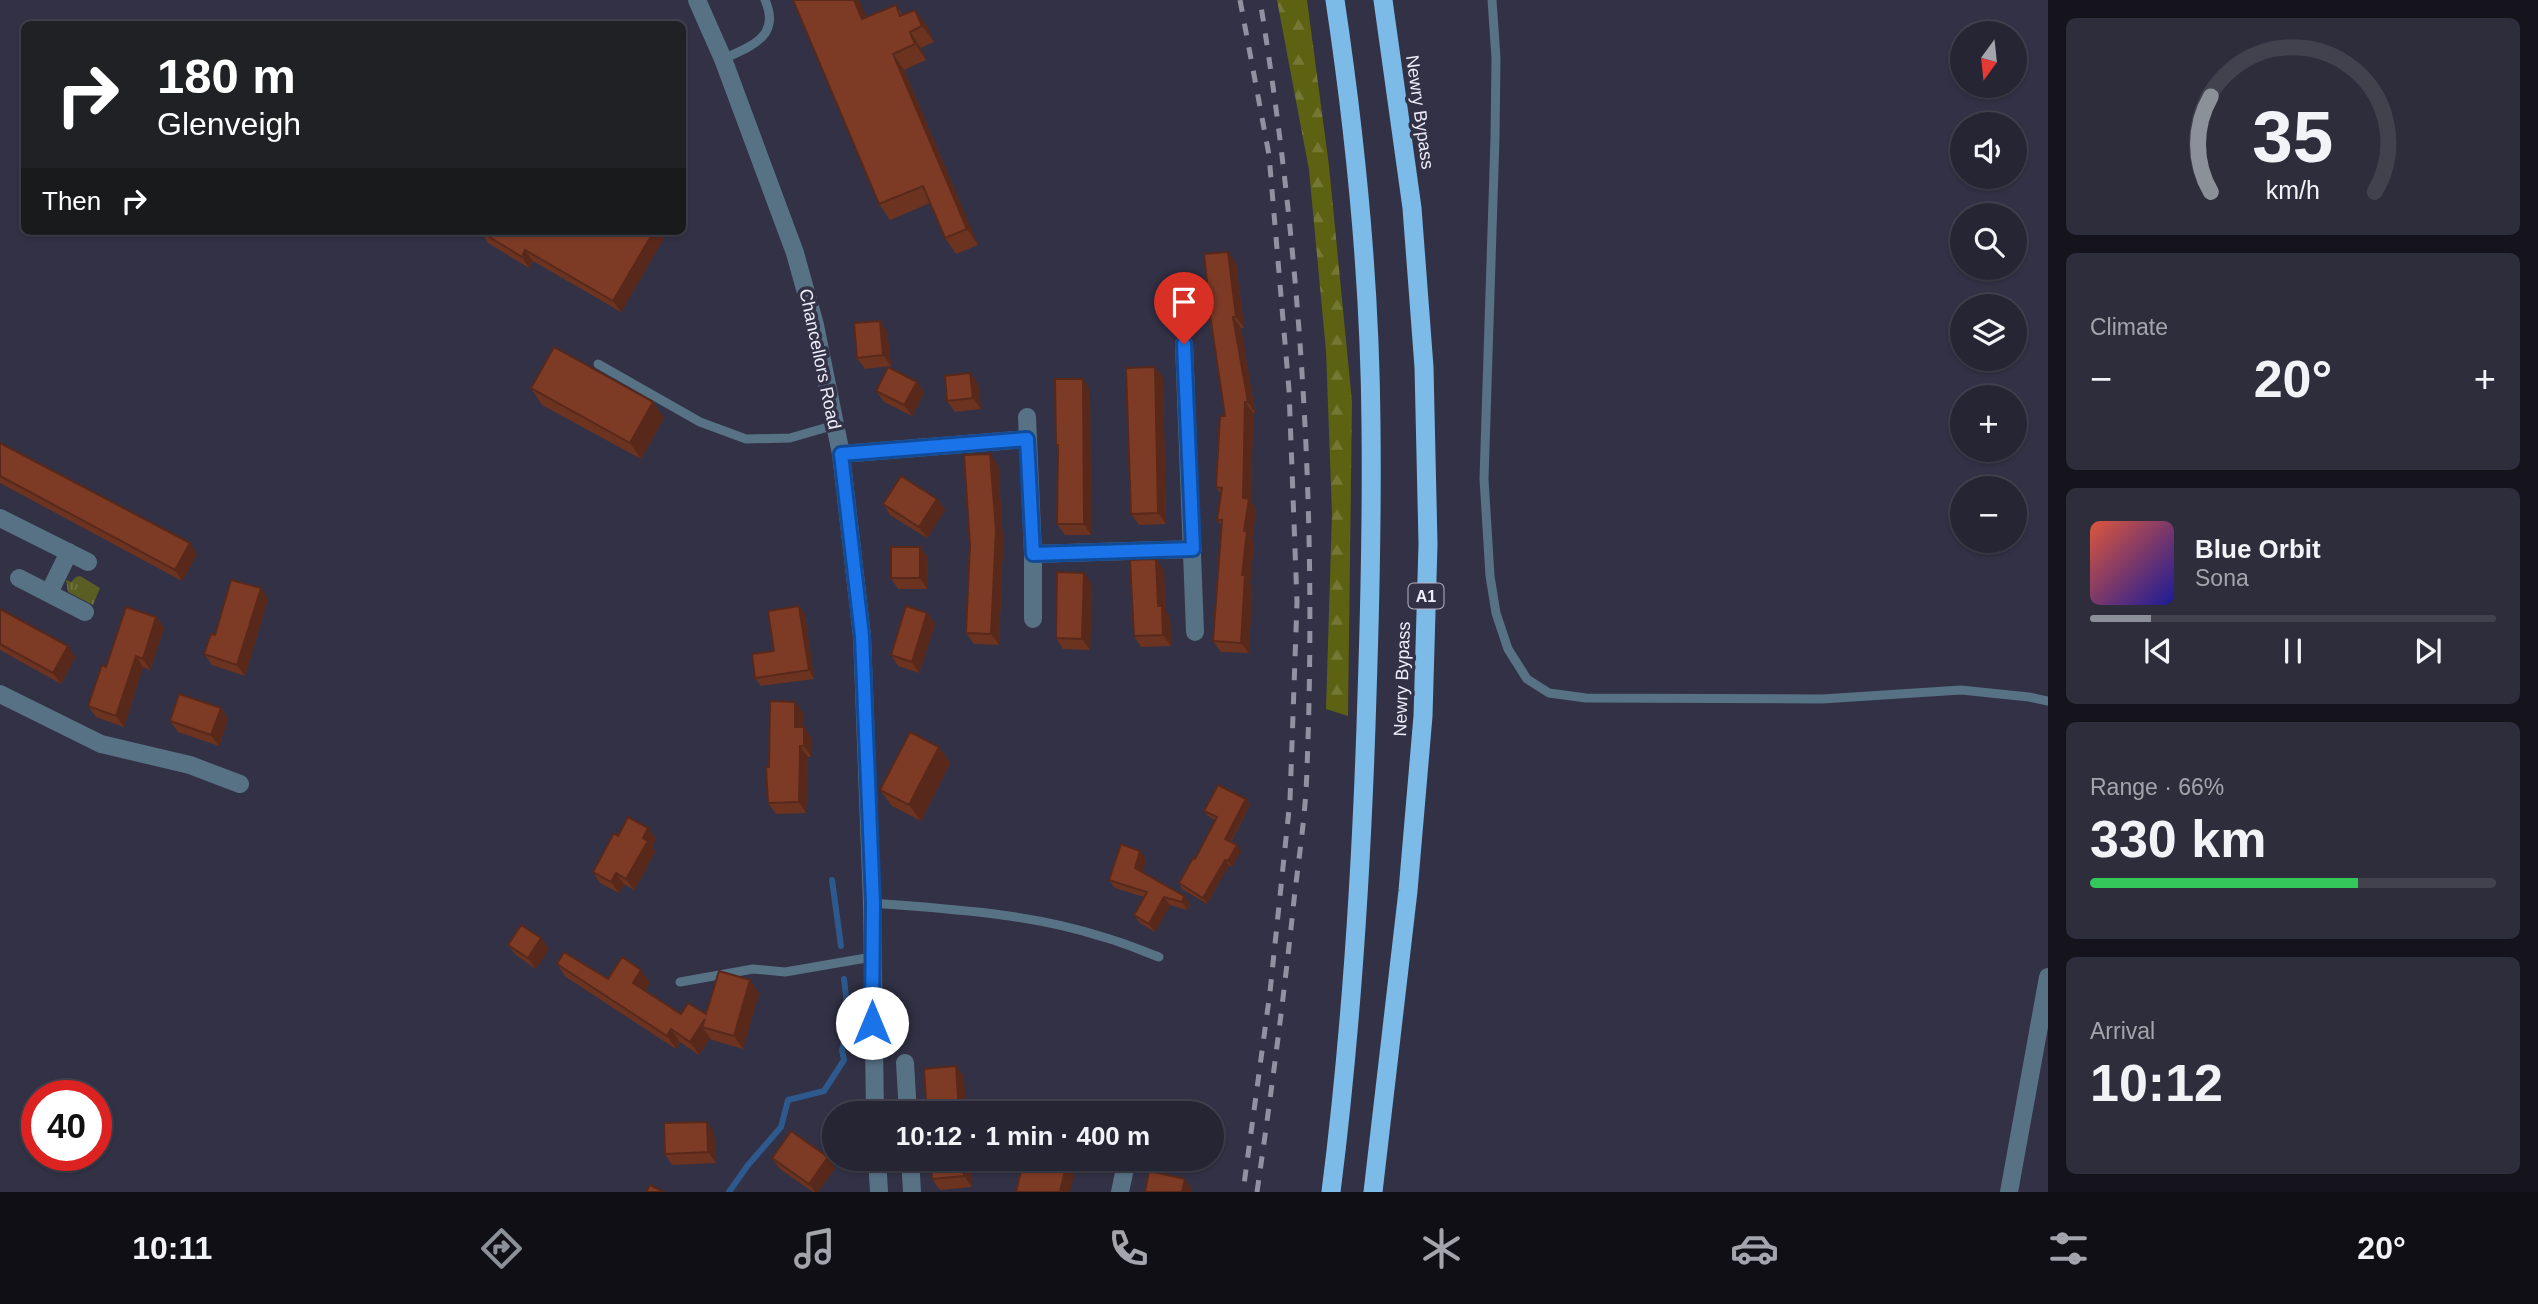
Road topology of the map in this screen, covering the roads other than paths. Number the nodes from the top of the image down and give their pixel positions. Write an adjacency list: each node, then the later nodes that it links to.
1 (697, 0): 6 (street, Chancellors Road)
2 (765, 0): 6 (lane)
3 (1335, 0): 40 (highway, Newry Bypass)
4 (1383, 0): 41 (highway, Newry Bypass / A1)
5 (1492, 0): 24 (lane)
6 (723, 58): 10 (street, Chancellors Road)
7 (1184, 344): 14 (street)
8 (598, 364): 10 (lane)
9 (1027, 417): 11 (street)
10 (835, 425): 12 (street, Chancellors Road)
11 (1027, 439): 12 (street); 16 (street)
12 (841, 454): 26 (street, Chancellors Road)
13 (0, 518): 15 (street)
14 (1193, 549): 16 (street); 22 (street)
15 (69, 552): 17 (street); 19 (street)
16 (1033, 554): 21 (street)
17 (88, 562)
18 (19, 578): 19 (street)
19 (49, 593): 20 (street)
20 (85, 612)
21 (1033, 619)
22 (1195, 632)
23 (0, 694): 25 (street)
24 (2048, 701)
25 (240, 784)
26 (873, 903): 27 (street, Chancellors Road); 28 (lane)
27 (872, 957): 30 (lane); 32 (street, Chancellors Road)
28 (1159, 957)
29 (2048, 977): 42 (street)
30 (680, 982)
31 (905, 1063): 33 (street)
32 (875, 1101)
33 (907, 1101)
34 (878, 1171): 37 (street)
35 (911, 1171): 38 (street)
36 (1124, 1171): 39 (street)
37 (879, 1192)
38 (912, 1192)
39 (1121, 1192)
40 (1331, 1192)
41 (1373, 1192)
42 (2009, 1192)

